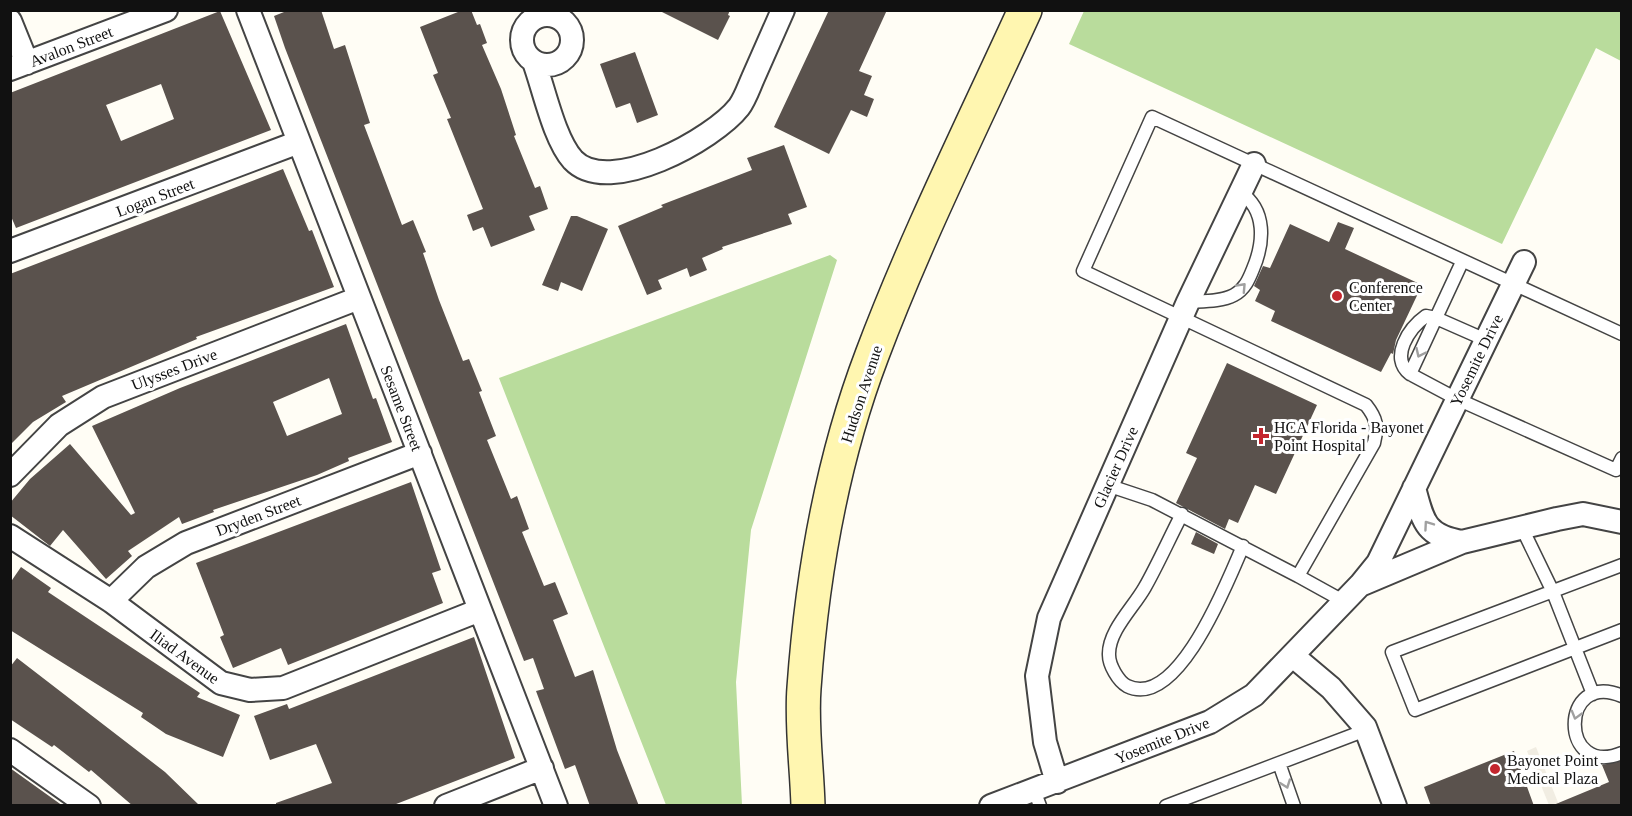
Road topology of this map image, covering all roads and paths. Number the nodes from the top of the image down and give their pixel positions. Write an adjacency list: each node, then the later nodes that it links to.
1 (166, 10): 7 (street, Avalon Street)
2 (248, 10): 8 (street, Sesame Street)
3 (783, 10): 6 (street)
4 (1025, 10): 54 (street, Hudson Avenue)
5 (10, 21): 7 (street)
6 (534, 62)
7 (19, 66)
8 (299, 142): 11 (street, Logan Street); 15 (street, Sesame Street)
9 (1254, 164): 10 (street, Glacier Drive); 12 (lane); 16 (lane)
10 (1240, 192): 16 (street, Glacier Drive); 16 (lane, one-way to 10)
11 (10, 251)
12 (1462, 262): 14 (lane); 17 (lane)
13 (1524, 262): 14 (street, Yosemite Drive)
14 (1512, 285): 18 (lane); 19 (street, Yosemite Drive)
15 (359, 297): 21 (street, Sesame Street); 23 (street, Ulysses Drive)
16 (1184, 309): 24 (street, Glacier Drive); 33 (lane)
17 (1436, 318): 19 (lane); 20 (lane, one-way to 20)
18 (1622, 334)
19 (1486, 340): 20 (street, Yosemite Drive)
20 (1457, 399): 22 (lane); 25 (street, Yosemite Drive)
21 (420, 453): 36 (street, Dryden Street); 38 (street, Sesame Street)
22 (1622, 458)
23 (10, 475)
24 (1107, 485): 26 (lane); 49 (street, Glacier Drive)
25 (1414, 488): 30 (street, one-way to 25); 34 (street, Yosemite Drive)
26 (1182, 514): 31 (lane); 31 (lane)
27 (1622, 522): 28 (street, Yosemite Drive)
28 (1522, 528): 30 (street, Yosemite Drive); 35 (lane)
29 (10, 536): 36 (street, Iliad Avenue)
30 (1462, 542): 34 (street, Yosemite Drive)
31 (1243, 546): 33 (lane)
32 (1622, 565): 35 (lane)
33 (1298, 576): 37 (lane)
34 (1360, 585): 37 (street, Yosemite Drive)
35 (1553, 592): 40 (lane); 40 (lane)
36 (111, 601): 38 (street, Iliad Avenue)
37 (1345, 603): 41 (street, Yosemite Drive)
38 (480, 610): 48 (street, Sesame Street)
39 (1622, 630): 40 (lane)
40 (1575, 648): 42 (lane)
41 (1293, 656): 44 (street); 49 (street, Yosemite Drive)
42 (1593, 694): 43 (lane); 46 (lane, one-way to 46)
43 (1622, 696)
44 (1366, 730): 47 (lane); 58 (street)
45 (10, 750): 51 (street)
46 (1622, 753)
47 (1279, 763): 56 (lane); 57 (lane, one-way to 57)
48 (542, 768): 52 (street); 53 (street, Sesame Street)
49 (1057, 782): 50 (street, Yosemite Drive)
50 (1037, 798): 55 (street, Yosemite Drive)
51 (89, 806)
52 (446, 806)
53 (556, 806)
54 (808, 806)
55 (991, 806)
56 (1166, 806)
57 (1294, 806)
58 (1395, 806)

